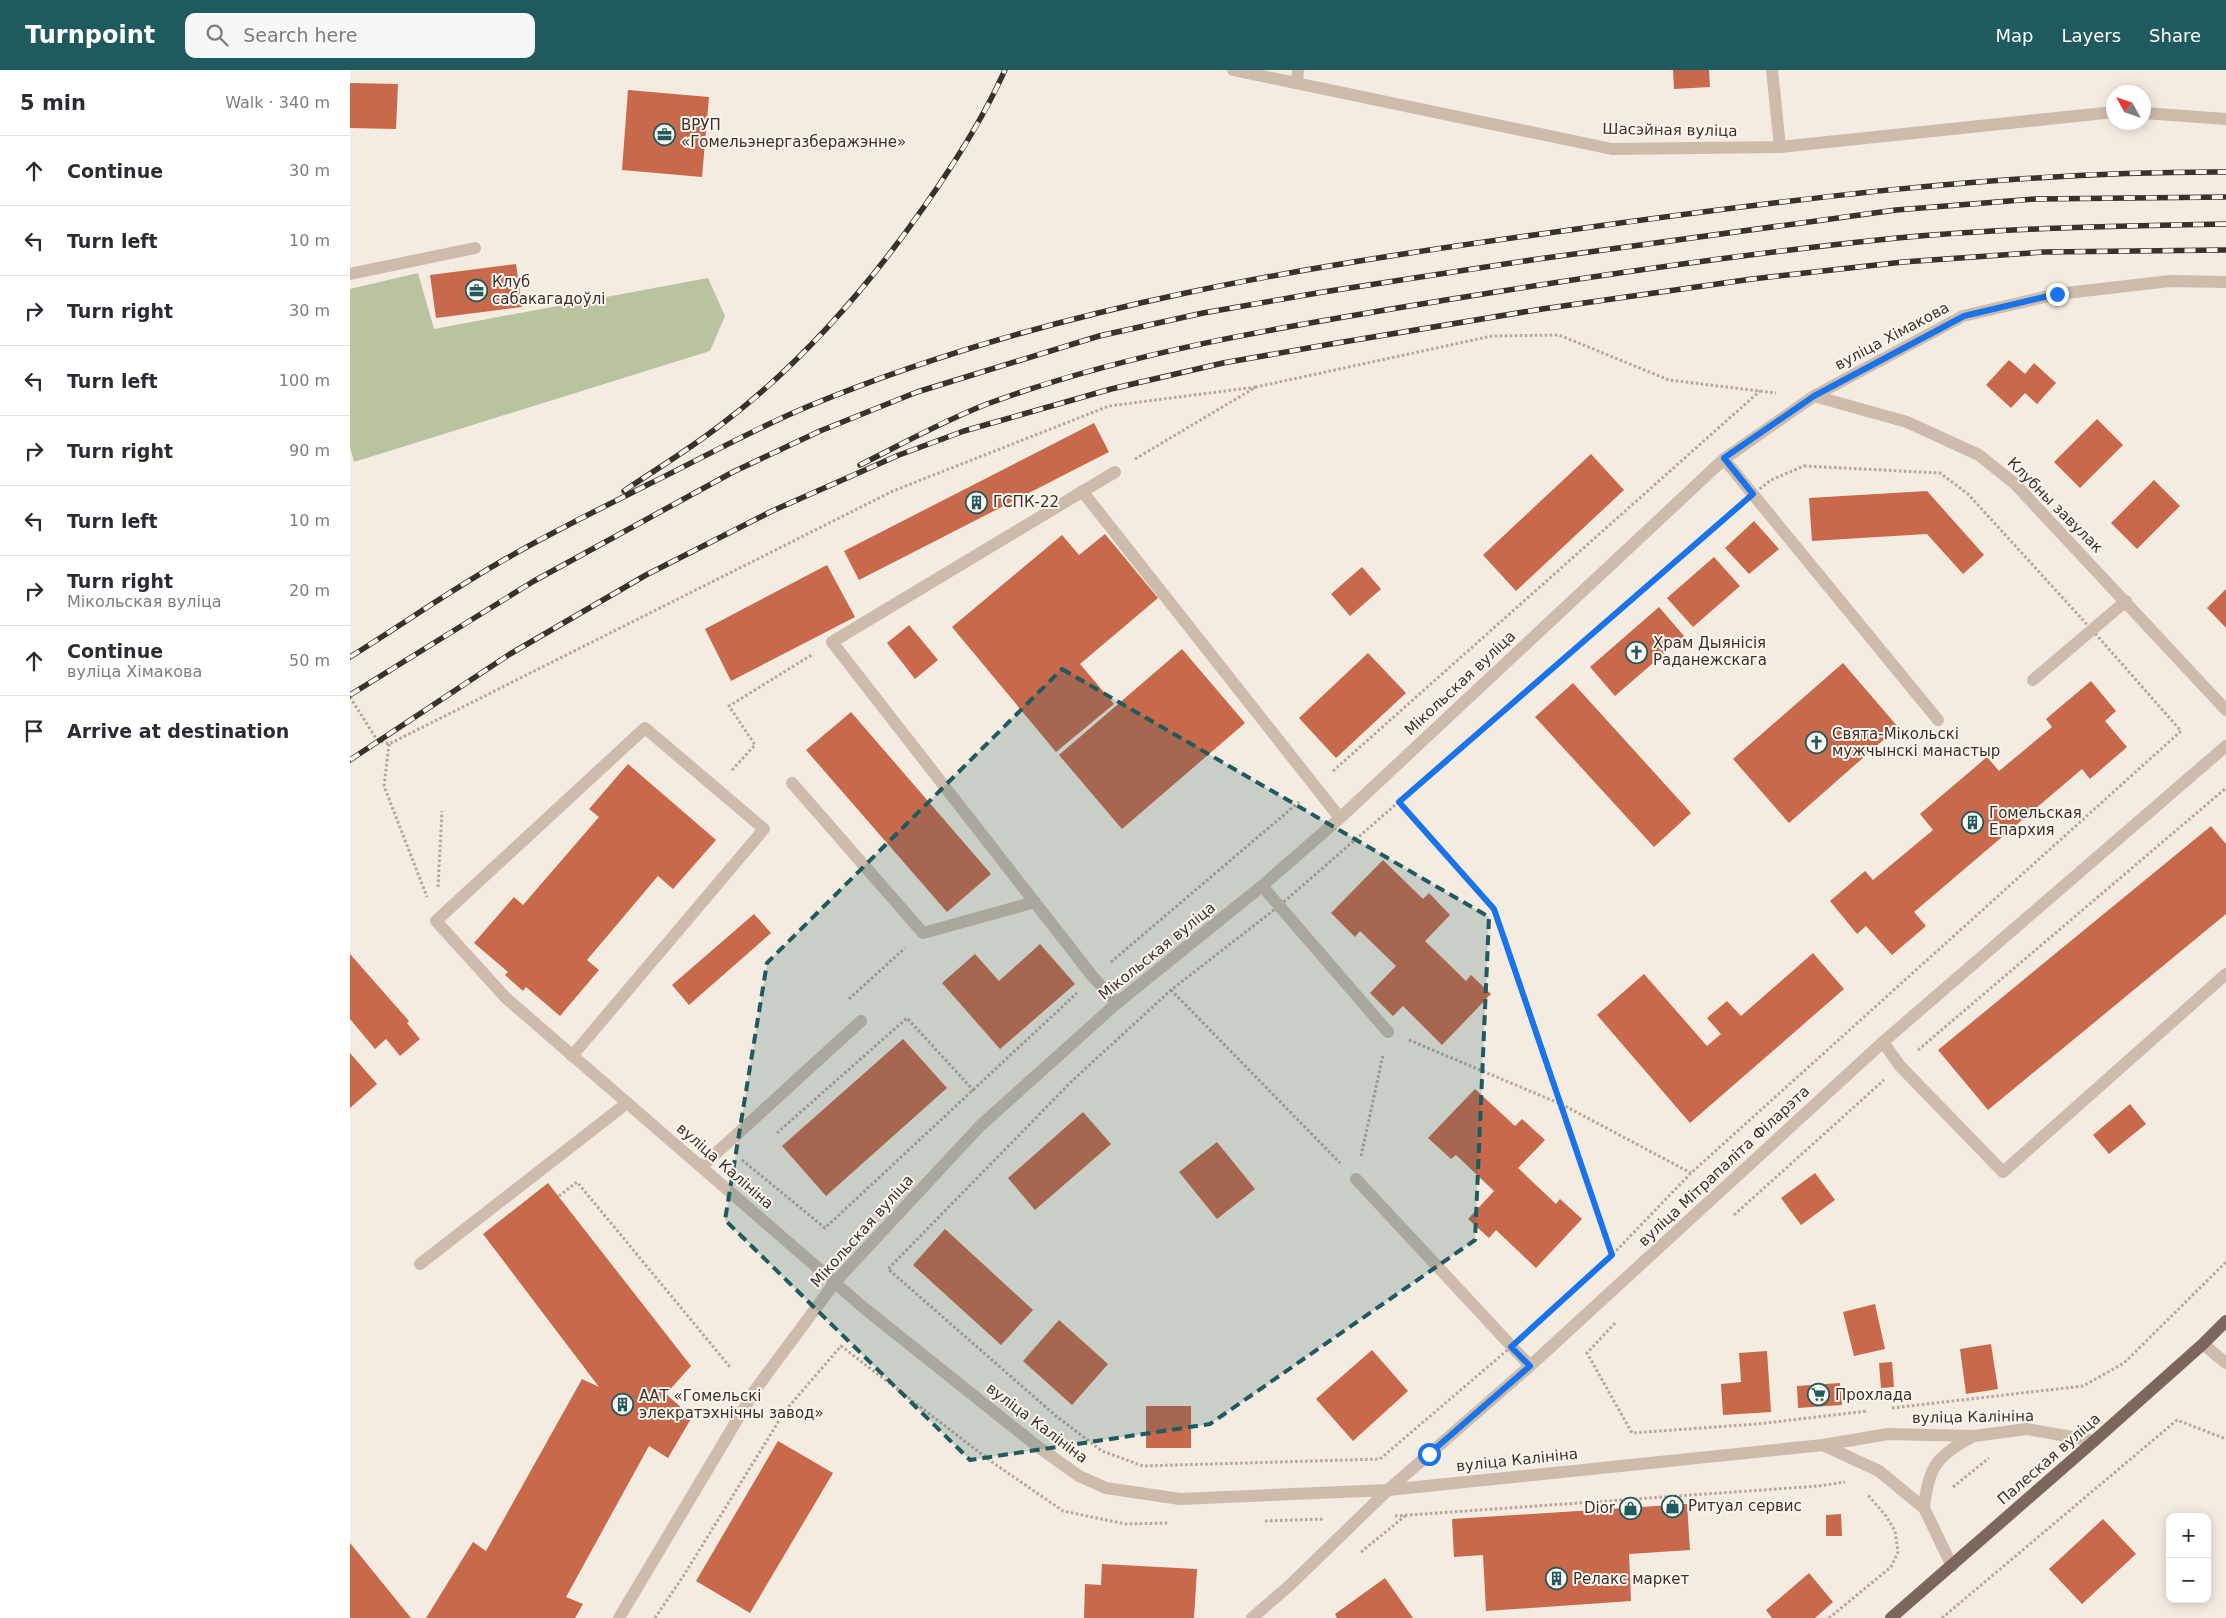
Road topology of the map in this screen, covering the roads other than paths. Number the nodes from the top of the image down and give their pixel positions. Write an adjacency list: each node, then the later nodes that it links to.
1 (1233, 70): 4 (street, Шасэйная вуліца)
2 (1298, 70): 4 (street)
3 (1772, 70): 8 (street)
4 (1297, 83): 8 (street, Шасэйная вуліца)
5 (2106, 113): 8 (street, Шасэйная вуліца)
6 (2151, 114): 7 (street)
7 (2226, 119)
8 (1780, 147)
9 (475, 248): 10 (street)
10 (350, 274)
11 (2226, 282): 12 (street, вуліца Хімакова)
12 (1814, 396): 13 (street, Мікольская вуліца); 16 (street, Клубны завулак)
13 (1724, 458): 19 (street); 22 (street, Мікольская вуліца)
14 (1115, 472): 15 (street)
15 (1082, 491): 22 (street); 24 (street)
16 (2126, 601): 17 (street); 18 (street, Клубны завулак)
17 (2033, 680)
18 (2226, 710)
19 (1938, 720)
20 (2226, 746): 29 (street, вуліца Мітрапаліта Філарэта)
21 (792, 783): 24 (street)
22 (1340, 818): 23 (street, Мікольская вуліца)
23 (1262, 886): 26 (street, Мікольская вуліца); 28 (street)
24 (1035, 902): 26 (street)
25 (2226, 974): 29 (street)
26 (1117, 1003): 35 (street, Мікольская вуліца)
27 (861, 1021): 32 (street)
28 (1388, 1032)
29 (1883, 1042): 39 (street, вуліца Мітрапаліта Філарэта)
30 (572, 1056): 30 (street, вуліца Калініна); 31 (street, вуліца Калініна)
31 (627, 1103): 32 (street, вуліца Калініна); 34 (street)
32 (701, 1167): 35 (street, вуліца Калініна)
33 (1356, 1179): 39 (street)
34 (420, 1264)
35 (836, 1281): 43 (street, вуліца Калініна); 46 (street, Мікольская вуліца)
36 (2226, 1321): 37 (main road, Палеская вуліца)
37 (2204, 1344): 38 (street); 41 (main road, Палеская вуліца)
38 (2226, 1364)
39 (1530, 1366): 43 (street, вуліца Мітрапаліта Філарэта)
40 (1974, 1436): 41 (street, вуліца Калініна); 42 (street, вуліца Калініна); 44 (street)
41 (2094, 1441): 45 (main road, Палеская вуліца)
42 (1822, 1445): 43 (street, вуліца Калініна); 44 (street, вуліца Калініна)
43 (1388, 1490): 47 (street, вуліца Мітрапаліта Філарэта)
44 (1924, 1508): 45 (street, вуліца Калініна)
45 (1952, 1566): 48 (main road, Палеская вуліца)
46 (619, 1618)
47 (1252, 1618)
48 (1891, 1618)

